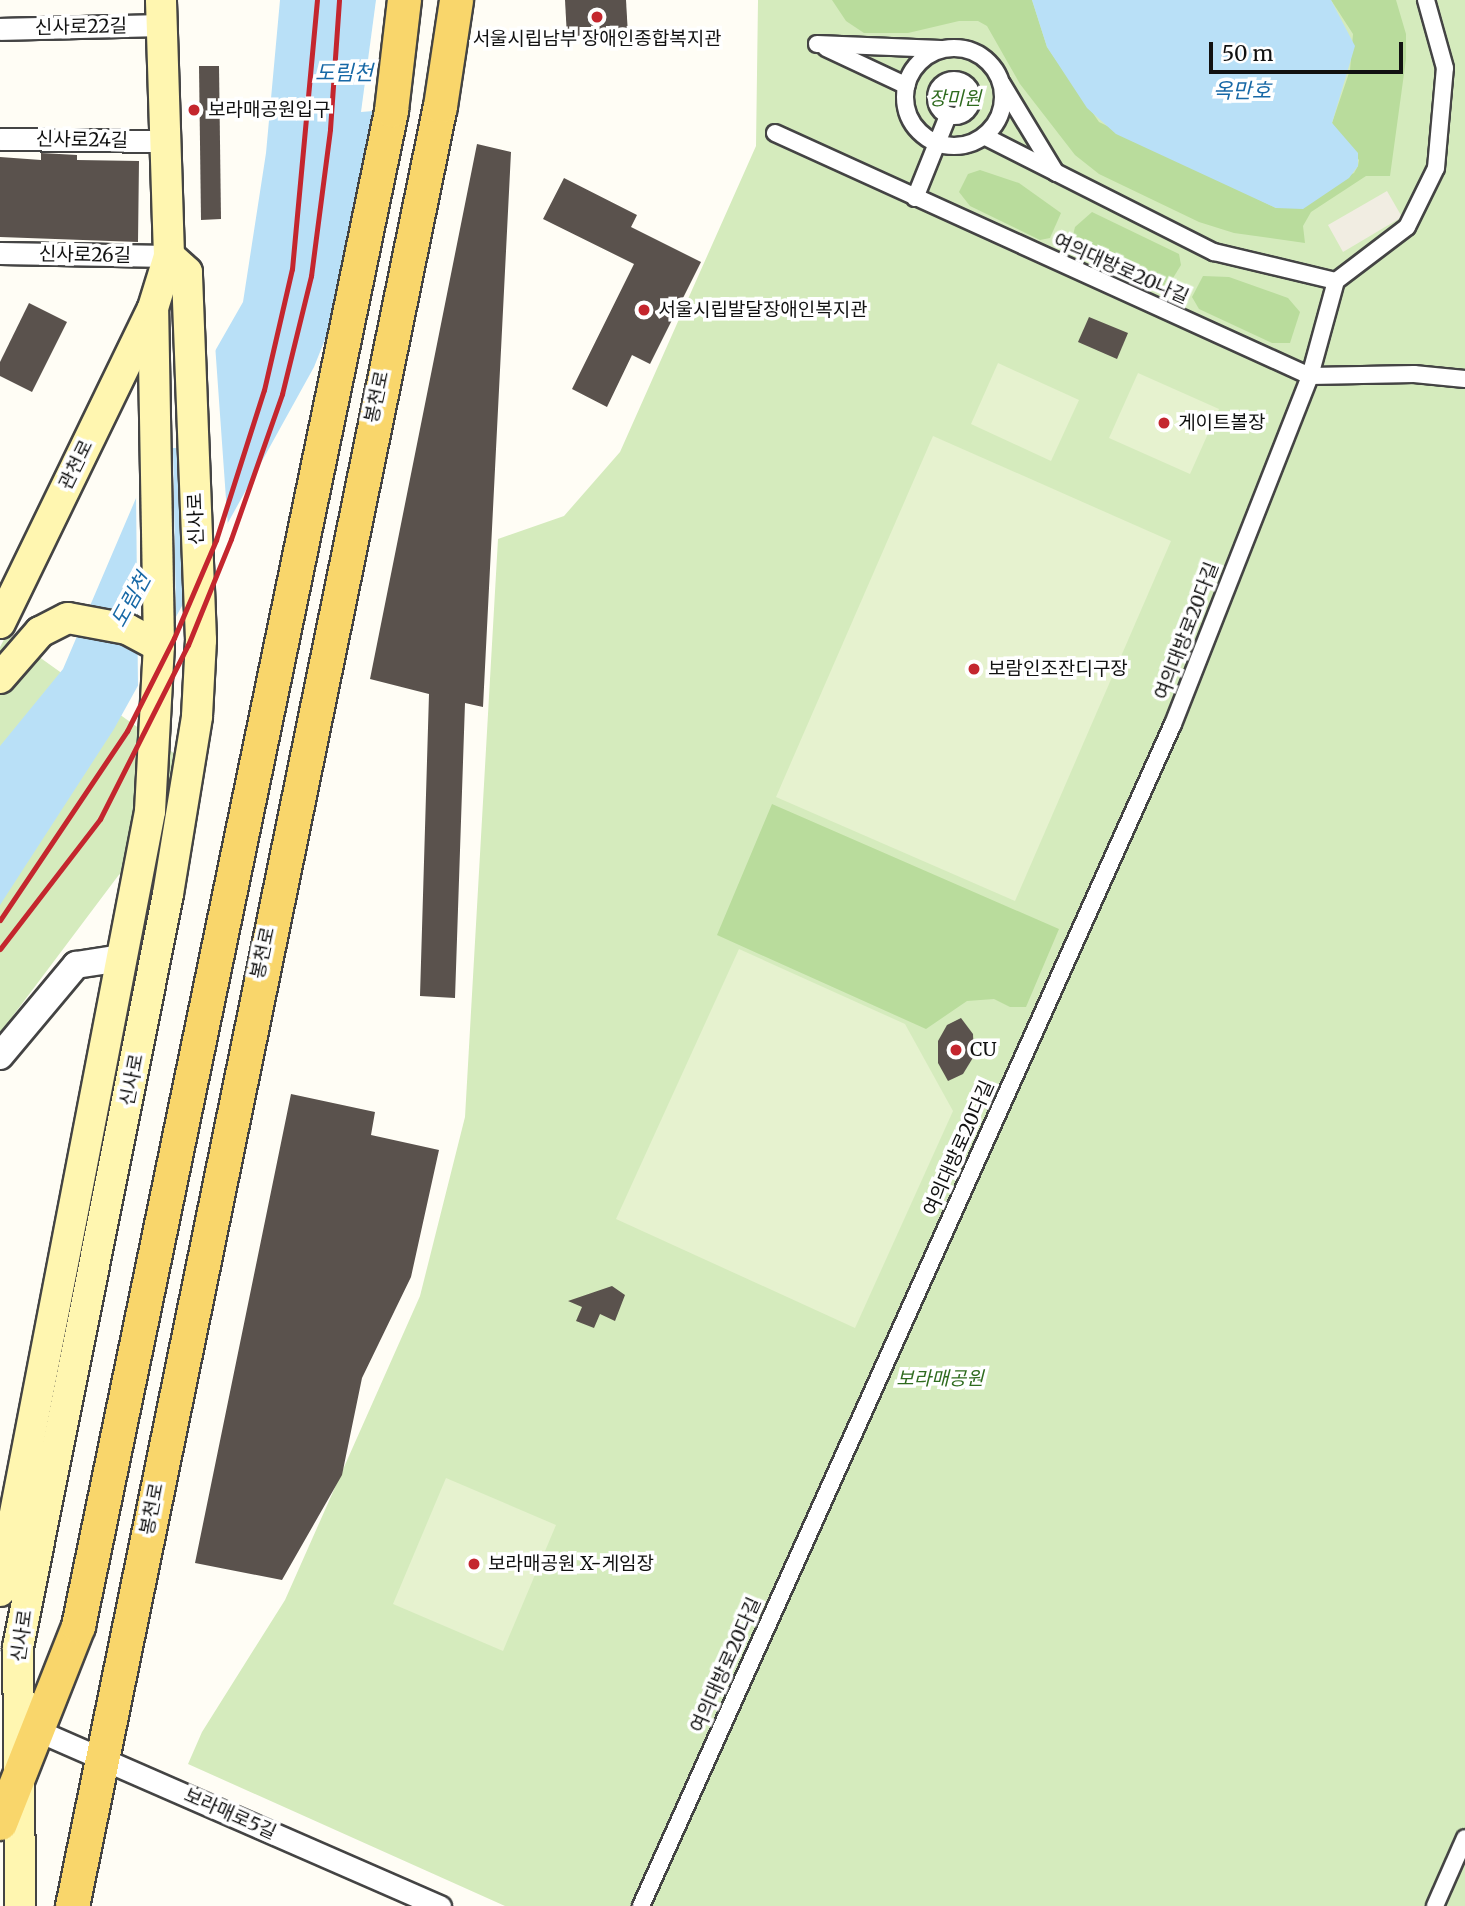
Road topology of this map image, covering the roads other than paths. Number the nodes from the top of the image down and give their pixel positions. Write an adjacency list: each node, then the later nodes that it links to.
1 (404, 0): 33 (main road)
2 (456, 0): 34 (main road, 봉천로)
3 (1426, 0): 23 (street)
4 (161, 13): 5 (street, 신사로22길); 17 (main road, 신사로)
5 (0, 29)
6 (947, 49): 7 (street); 8 (street); 10 (street)
7 (970, 51): 9 (street); 11 (street)
8 (930, 55): 10 (street); 11 (street)
9 (1000, 80): 11 (street); 12 (street); 19 (street)
10 (908, 82): 11 (street); 13 (street)
11 (954, 98): 12 (street); 13 (street); 15 (street); 18 (street)
12 (999, 116): 15 (street)
13 (910, 120): 18 (street)
14 (775, 133): 20 (street, 여의대방로20나길)
15 (980, 138): 18 (street); 19 (street)
16 (0, 139): 17 (street, 신사로24길)
17 (163, 141): 22 (main road, 신사로)
18 (938, 144): 20 (street)
19 (1057, 175): 23 (street)
20 (915, 198): 25 (street, 여의대방로20나길)
21 (0, 253): 22 (street, 신사로26길)
22 (178, 264): 24 (main road, 신사로); 33 (main road, 신사로)
23 (1336, 281): 25 (street, 여의대방로20다길)
24 (153, 308): 27 (main road, 관천로); 28 (main road, 신사로)
25 (1310, 376): 26 (street, 여의대방로20나길); 41 (street, 여의대방로20다길)
26 (1465, 379)
27 (0, 623)
28 (159, 646): 29 (main road); 30 (main road, 신사로)
29 (0, 678)
30 (122, 958): 31 (street); 32 (main road, 신사로)
31 (0, 1056)
32 (0, 1591)
33 (28, 1726): 34 (street, 보라매로5길); 35 (main road)
34 (103, 1759): 39 (main road, 봉천로); 40 (street, 보라매로5길)
35 (19, 1771): 36 (main road); 38 (main road)
36 (0, 1823)
37 (1465, 1838): 42 (street)
38 (20, 1906)
39 (72, 1906)
40 (440, 1906)
41 (641, 1906)
42 (1435, 1906)

